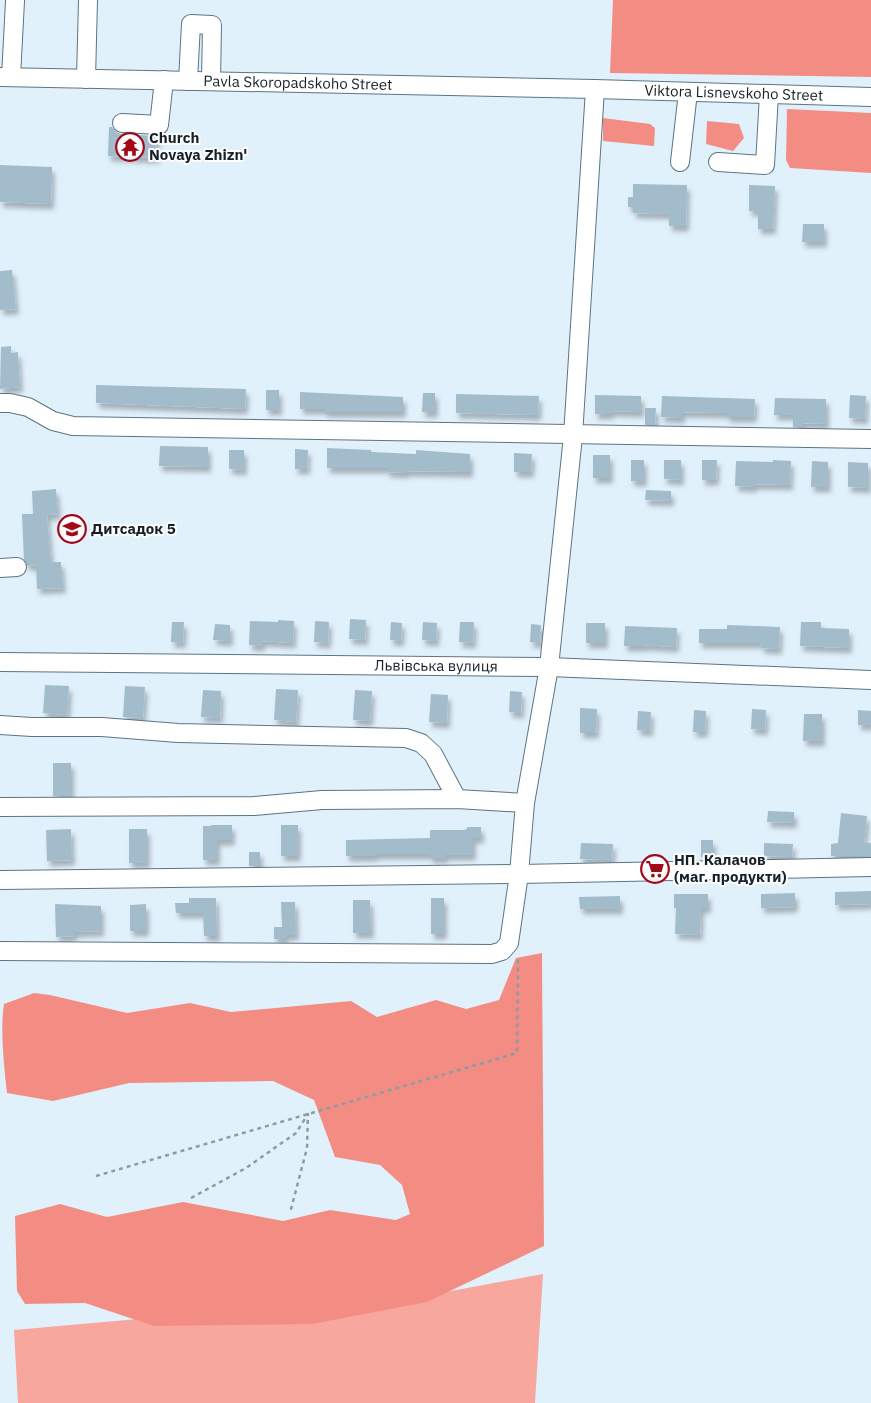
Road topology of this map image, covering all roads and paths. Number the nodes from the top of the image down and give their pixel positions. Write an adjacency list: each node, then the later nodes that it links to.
1 (88, 0): 4 (street)
2 (15, 1): 3 (street)
3 (6, 77): 4 (street, Pavla Skoropadskoho Street)
4 (86, 79): 5 (street, Pavla Skoropadskoho Street)
5 (164, 80): 6 (street, Pavla Skoropadskoho Street); 12 (street)
6 (188, 81): 7 (street, Pavla Skoropadskoho Street); 7 (street)
7 (211, 81): 8 (street, Pavla Skoropadskoho Street)
8 (595, 89): 9 (street, Viktora Lisnevskoho Street); 16 (street)
9 (688, 92): 10 (street, Viktora Lisnevskoho Street); 13 (street)
10 (769, 94): 11 (street, Viktora Lisnevskoho Street); 14 (street)
11 (871, 97)
12 (122, 123)
13 (680, 162)
14 (718, 162)
15 (0, 403): 16 (street)
16 (573, 436): 17 (street); 19 (street)
17 (871, 439)
18 (0, 662): 19 (street, Львівська вулиця)
19 (548, 667): 20 (street, Львівська вулиця); 23 (street)
20 (871, 680)
21 (0, 725): 22 (street)
22 (457, 799): 23 (street); 24 (street)
23 (525, 803): 26 (street)
24 (0, 807)
25 (871, 867): 26 (street)
26 (519, 874): 27 (street); 28 (street)
27 (0, 880)
28 (0, 951)
29 (518, 954): 30 (path)
30 (308, 1114): 31 (path); 32 (path); 33 (path)
31 (96, 1176)
32 (191, 1198)
33 (290, 1212)

